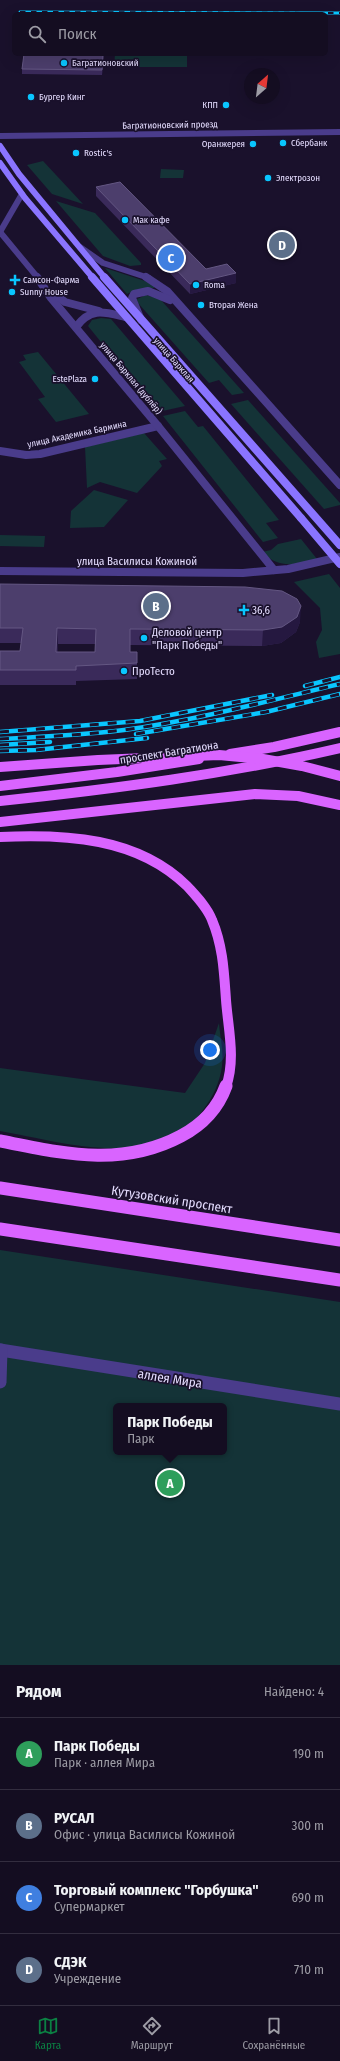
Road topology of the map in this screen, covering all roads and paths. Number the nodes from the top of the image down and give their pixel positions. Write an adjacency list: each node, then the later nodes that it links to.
1 (340, 132): 2 (street, Багратионовский проезд)
2 (0, 136)
3 (0, 146): 7 (main road, улица Барклая)
4 (0, 163): 5 (main road, улица Барклая)
5 (22, 194): 6 (street, улица Барклая (дублёр)); 11 (main road, улица Барклая)
6 (0, 232): 8 (street, улица Барклая (дублёр))
7 (80, 247): 9 (street); 12 (main road, улица Барклая)
8 (41, 282): 10 (street); 13 (street, улица Барклая (дублёр))
9 (174, 301): 12 (street); 16 (street)
10 (98, 311): 11 (street); 13 (street)
11 (125, 318): 19 (main road, улица Барклая, bridge)
12 (141, 322): 17 (main road, улица Барклая)
13 (76, 327): 14 (street, улица Барклая (дублёр))
14 (158, 426): 15 (street, улица Академика Бармина); 20 (street, улица Барклая (дублёр))
15 (0, 451)
16 (340, 485)
17 (340, 545)
18 (340, 557): 20 (street, улица Василисы Кожиной)
19 (340, 564)
20 (274, 570): 21 (street, улица Василисы Кожиной)
21 (0, 571)
22 (340, 732): 26 (main road, проспект Багратиона)
23 (340, 748): 27 (main road)
24 (0, 767): 25 (main road, bridge)
25 (340, 776)
26 (0, 786)
27 (0, 800)
28 (340, 805): 29 (main road)
29 (0, 822)
30 (0, 836): 31 (main road)
31 (0, 1141)
32 (0, 1188): 34 (main road, Кутузовский проспект)
33 (0, 1229): 35 (main road)
34 (340, 1240)
35 (340, 1280)
36 (1, 1350): 37 (street); 38 (street, аллея Мира)
37 (0, 1382)
38 (340, 1404)

